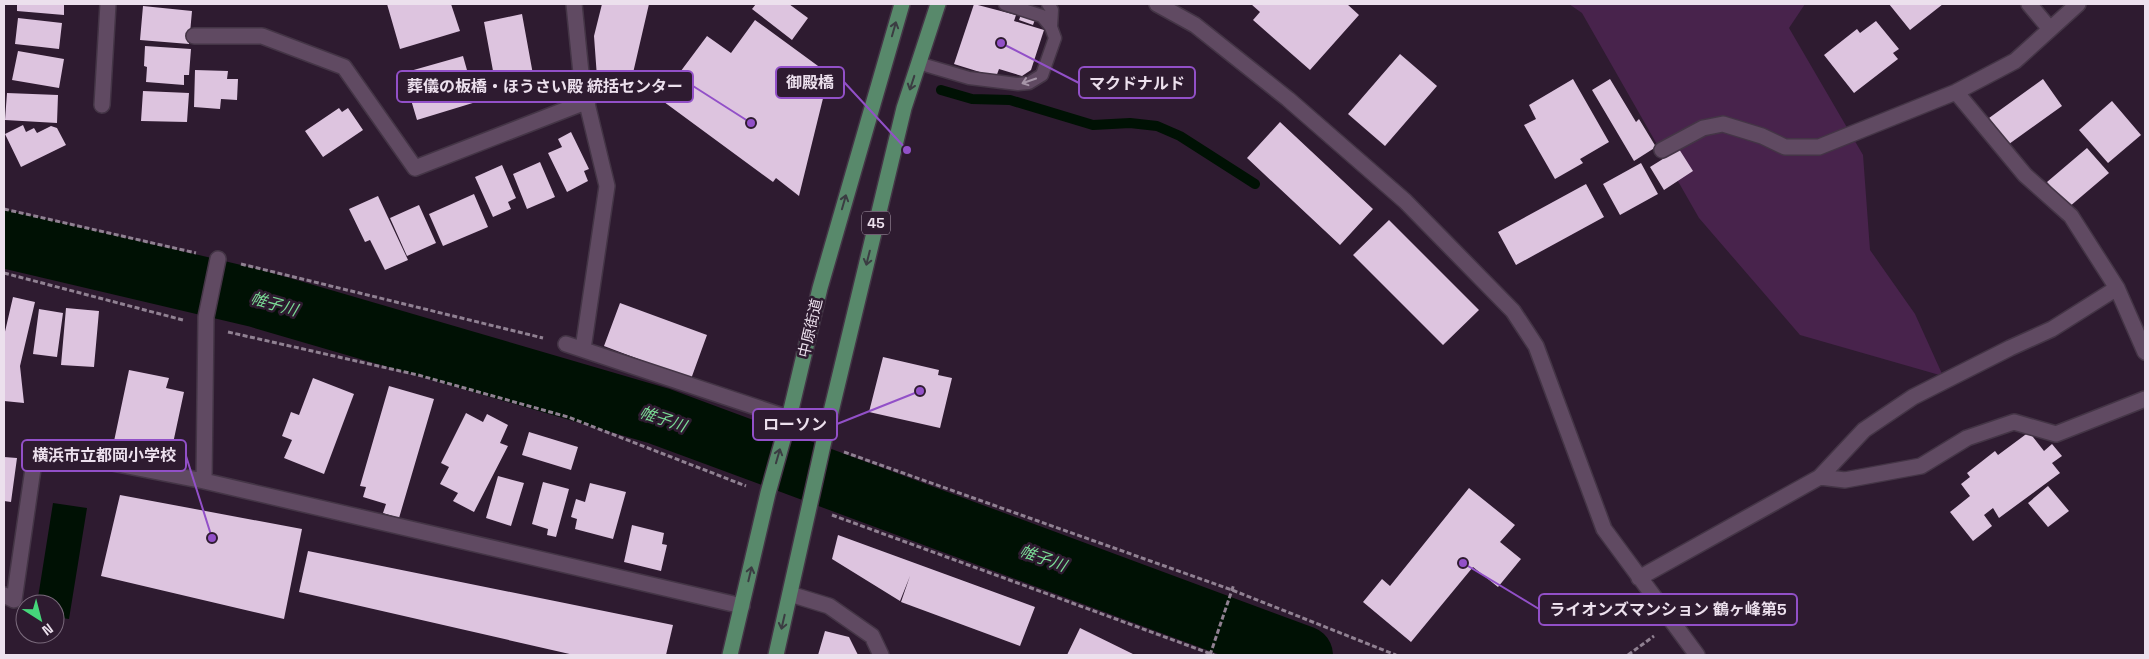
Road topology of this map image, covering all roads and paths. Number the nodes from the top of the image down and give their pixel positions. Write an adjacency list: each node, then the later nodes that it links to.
1 (108, 4): 16 (street)
2 (574, 4): 15 (street)
3 (902, 4): 27 (main road, 中原街道 / 45, one-way to 3)
4 (938, 4): 13 (main road, 45)
5 (1005, 4): 10 (lane)
6 (1048, 4): 10 (lane)
7 (1158, 4): 33 (street)
8 (2029, 4): 11 (street)
9 (2078, 4): 11 (street)
10 (1051, 27): 13 (lane, one-way to 13)
11 (2050, 30): 14 (street)
12 (194, 36): 15 (street)
13 (918, 64): 28 (main road, 45, one-way to 28)
14 (1956, 92): 17 (street); 21 (street)
15 (588, 101): 24 (street)
16 (102, 105)
17 (1662, 150)
18 (4, 210): 19 (path)
19 (217, 263): 22 (street); 23 (path)
20 (4, 273): 22 (path)
21 (2117, 288): 25 (street); 29 (street)
22 (206, 322): 30 (street); 31 (path)
23 (566, 344): 24 (street)
24 (583, 349): 27 (street)
25 (2145, 352)
26 (2145, 399): 29 (street)
27 (789, 418): 31 (main road, 中原街道 / 45, one-way to 27)
28 (823, 445): 32 (main road, 45); 35 (path)
29 (1820, 477): 33 (street)
30 (204, 481): 37 (street); 38 (street)
31 (768, 493): 38 (main road, 中原街道 / 45, one-way to 31)
32 (810, 507): 36 (main road, 45); 43 (path)
33 (1639, 578): 39 (street)
34 (1234, 584): 35 (path)
35 (1232, 590): 43 (path); 44 (path)
36 (790, 594): 41 (main road, 45, one-way to 41); 42 (street)
37 (4, 596)
38 (742, 606): 40 (main road, 中原街道 / 45)
39 (1674, 622): 45 (path); 46 (street)
40 (730, 655)
41 (776, 655)
42 (881, 655)
43 (1212, 655)
44 (1396, 655)
45 (1628, 655)
46 (1697, 655)

